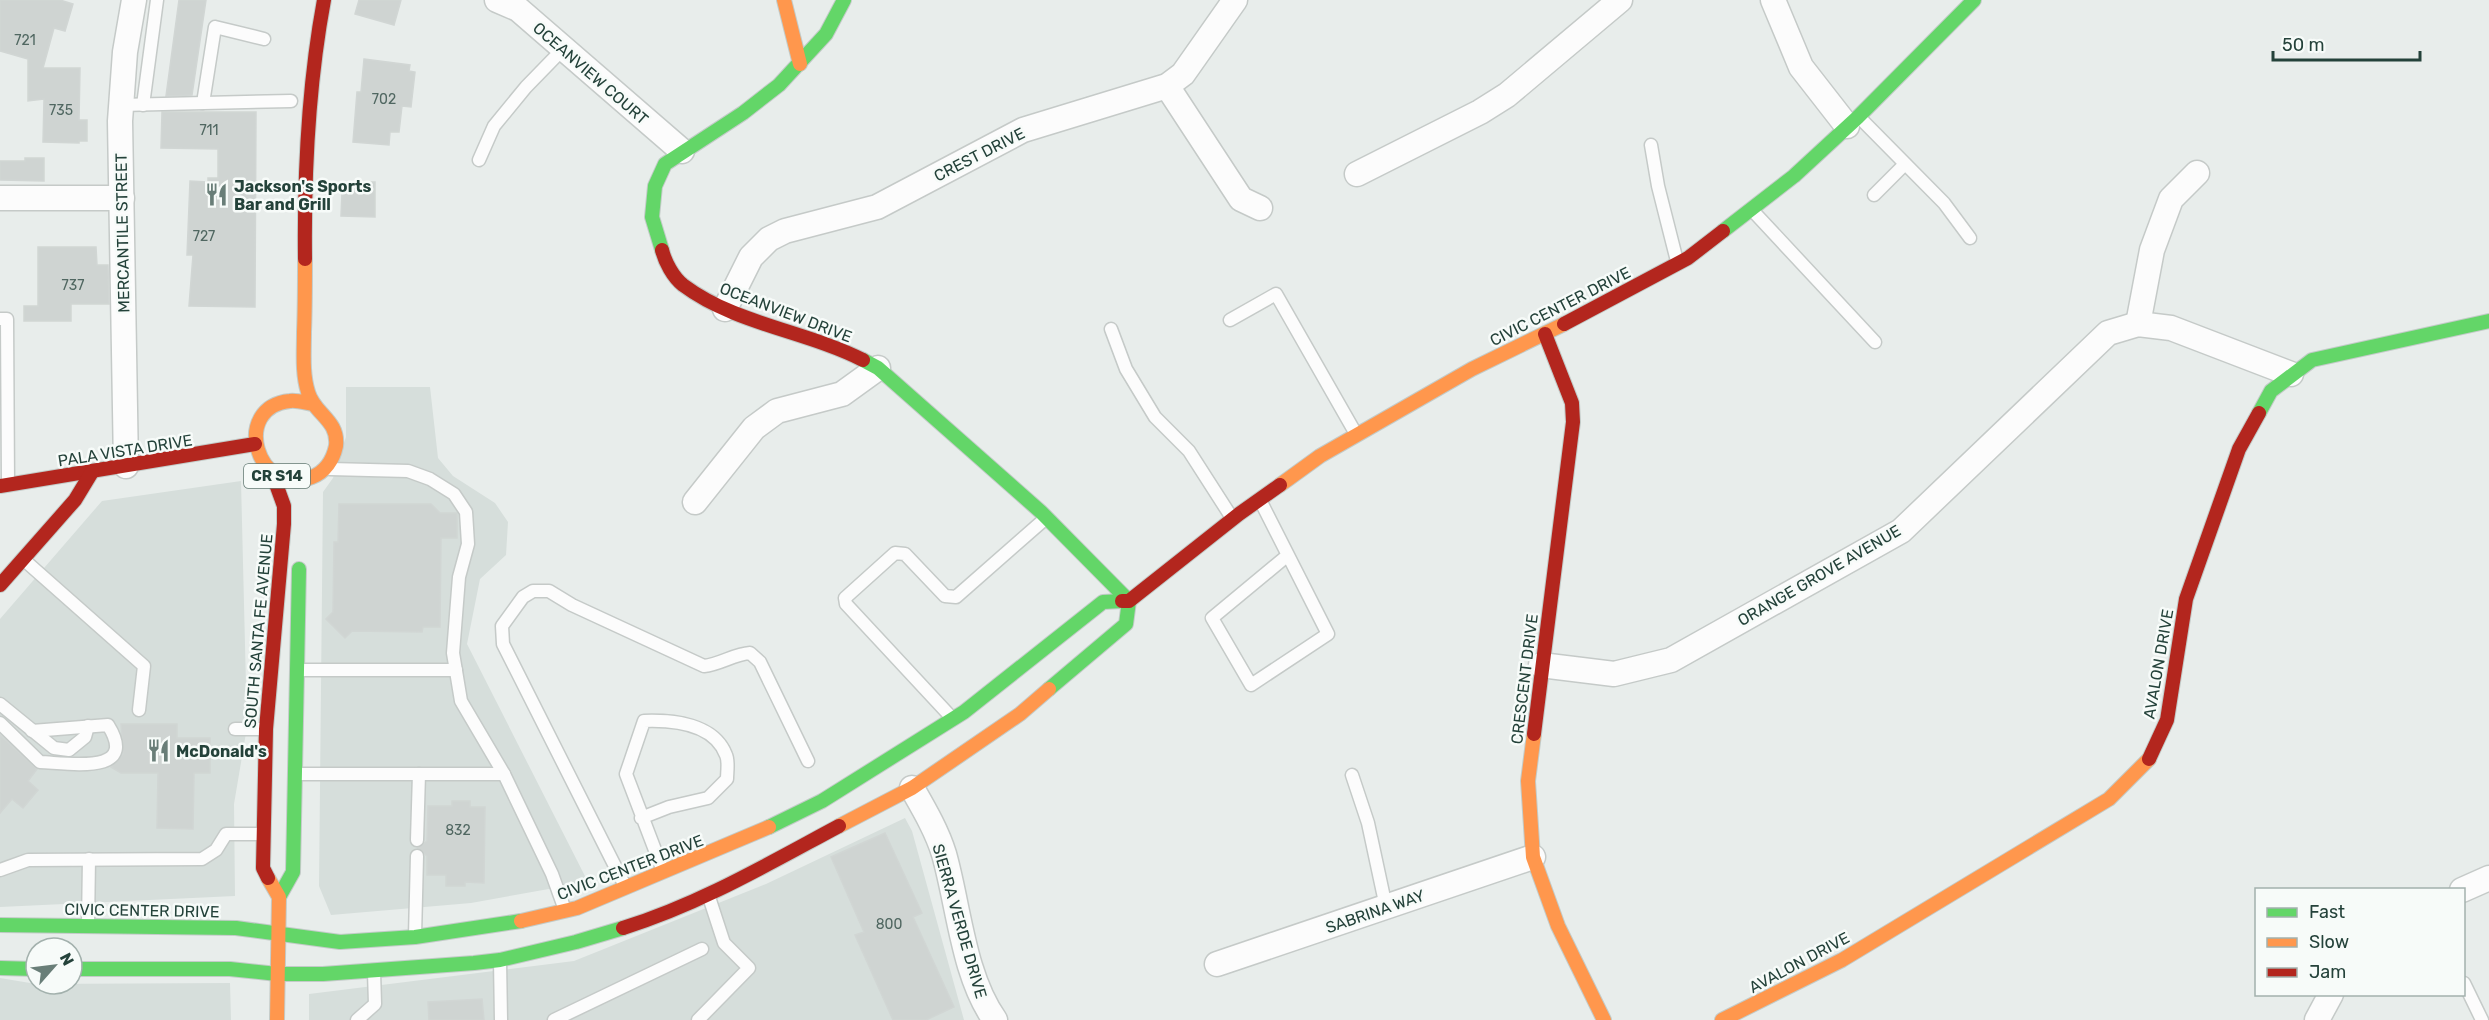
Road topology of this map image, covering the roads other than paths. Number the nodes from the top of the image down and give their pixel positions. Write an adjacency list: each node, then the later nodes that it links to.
1 (134, 0): 17 (street, MERCANTILE STREET)
2 (157, 0): 17 (lane)
3 (324, 0): 45 (main road, CR S14)
4 (497, 0): 12 (street, OCEANVIEW COURT)
5 (784, 0): 13 (main road)
6 (844, 0): 13 (main road, OCEANVIEW DRIVE)
7 (1235, 0): 15 (street, CREST DRIVE)
8 (1620, 0): 25 (street)
9 (1773, 0): 19 (street)
10 (1974, 0): 19 (main road, CIVIC CENTER DRIVE)
11 (264, 39): 16 (lane)
12 (563, 49): 21 (street, OCEANVIEW COURT); 22 (lane)
13 (800, 64): 21 (main road, OCEANVIEW DRIVE)
14 (292, 84): 18 (main road)
15 (1167, 86): 29 (street); 33 (street, CREST DRIVE)
16 (203, 103): 17 (lane); 18 (lane)
17 (132, 105): 28 (street, MERCANTILE STREET)
18 (290, 108)
19 (1853, 122): 23 (lane); 30 (main road, CIVIC CENTER DRIVE)
20 (1651, 145): 32 (lane)
21 (682, 151): 33 (main road, OCEANVIEW DRIVE)
22 (479, 160)
23 (1905, 164): 26 (lane); 31 (lane)
24 (2197, 173): 37 (street)
25 (1357, 174)
26 (1874, 195)
27 (0, 198): 28 (street)
28 (122, 198): 48 (street, MERCANTILE STREET)
29 (1260, 208)
30 (1751, 209): 32 (main road, CIVIC CENTER DRIVE); 40 (lane)
31 (1970, 238)
32 (1678, 264): 39 (main road, CIVIC CENTER DRIVE)
33 (725, 309): 41 (main road, OCEANVIEW DRIVE)
34 (0, 319): 52 (lane)
35 (1230, 320): 46 (lane)
36 (2489, 321): 42 (main road, AVALON DRIVE)
37 (2138, 324): 42 (street); 62 (street, ORANGE GROVE AVENUE)
38 (1111, 329): 56 (lane)
39 (1545, 334): 46 (main road, CIVIC CENTER DRIVE); 62 (main road, CRESCENT DRIVE)
40 (1875, 342)
41 (878, 368): 54 (street); 55 (main road, OCEANVIEW DRIVE)
42 (2291, 374): 115 (main road, AVALON DRIVE)
43 (283, 391): 44 (main road, CR S14)
44 (275, 404): 45 (main road); 47 (main road, CR S14)
45 (313, 404): 49 (main road, CR S14)
46 (1356, 435): 53 (main road, CIVIC CENTER DRIVE)
47 (255, 444): 48 (main road, PALA VISTA DRIVE); 51 (main road, SOUTH SANTA FE AVENUE / CR S14)
48 (126, 466): 50 (main road, PALA VISTA DRIVE)
49 (325, 469): 51 (main road, CR S14); 64 (lane)
50 (92, 472): 52 (main road, PALA VISTA DRIVE); 59 (main road)
51 (272, 473): 71 (main road, SOUTH SANTA FE AVENUE / CR S14)
52 (4, 486)
53 (1260, 499): 56 (main road, CIVIC CENTER DRIVE); 58 (lane)
54 (695, 502)
55 (1047, 518): 61 (main road, OCEANVIEW DRIVE); 67 (lane)
56 (1233, 519): 61 (main road, CIVIC CENTER DRIVE)
57 (300, 555): 63 (main road)
58 (1288, 555): 58 (lane)
59 (23, 558): 60 (main road); 66 (lane)
60 (0, 585)
61 (1129, 601): 67 (main road, CIVIC CENTER DRIVE); 74 (main road)
62 (1541, 665): 83 (main road, CRESCENT DRIVE)
63 (297, 670): 64 (lane); 75 (main road)
64 (456, 670): 77 (lane)
65 (0, 705): 72 (lane)
66 (139, 710)
67 (959, 716): 74 (main road); 86 (main road, CIVIC CENTER DRIVE)
68 (0, 723): 69 (lane)
69 (88, 726): 72 (lane); 72 (lane)
70 (235, 729): 71 (lane)
71 (266, 729): 80 (main road, SOUTH SANTA FE AVENUE / CR S14)
72 (32, 730)
73 (808, 761): 88 (lane)
74 (914, 770): 90 (main road); 108 (street, SIERRA VERDE DRIVE)
75 (294, 774): 76 (lane); 91 (main road)
76 (418, 774): 77 (lane); 81 (lane)
77 (504, 774): 93 (lane)
78 (1352, 775): 92 (lane)
79 (641, 818): 79 (lane); 86 (lane)
80 (262, 834): 84 (lane); 91 (main road, SOUTH SANTA FE AVENUE / CR S14)
81 (417, 840)
82 (417, 856): 97 (lane)
83 (1533, 857): 92 (street, SABRINA WAY); 114 (main road, CRESCENT DRIVE)
84 (89, 859): 85 (lane); 95 (lane)
85 (0, 870)
86 (663, 872): 88 (main road, CIVIC CENTER DRIVE)
87 (2489, 878): 89 (street)
88 (625, 887): 93 (main road, CIVIC CENTER DRIVE)
89 (2465, 889)
90 (709, 895): 99 (main road); 113 (lane)
91 (279, 897): 96 (main road)
92 (1386, 907): 100 (street, SABRINA WAY)
93 (565, 911): 97 (main road, CIVIC CENTER DRIVE)
94 (0, 925): 95 (main road, CIVIC CENTER DRIVE)
95 (88, 925): 96 (main road, CIVIC CENTER DRIVE)
96 (278, 932): 97 (main road, CIVIC CENTER DRIVE); 105 (main road)
97 (415, 937)
98 (702, 948): 112 (lane)
99 (500, 960): 104 (main road); 111 (lane)
100 (1217, 964)
101 (0, 969): 102 (main road)
102 (24, 969)
103 (84, 969): 105 (main road)
104 (374, 970): 105 (main road); 110 (lane)
105 (277, 974): 109 (main road)
106 (2465, 987): 117 (lane)
107 (2330, 996): 116 (street)
108 (987, 1017)
109 (277, 1020)
110 (357, 1020)
111 (501, 1020)
112 (554, 1020)
113 (698, 1020)
114 (1604, 1020)
115 (1722, 1020)
116 (2317, 1020)
117 (2482, 1020)

